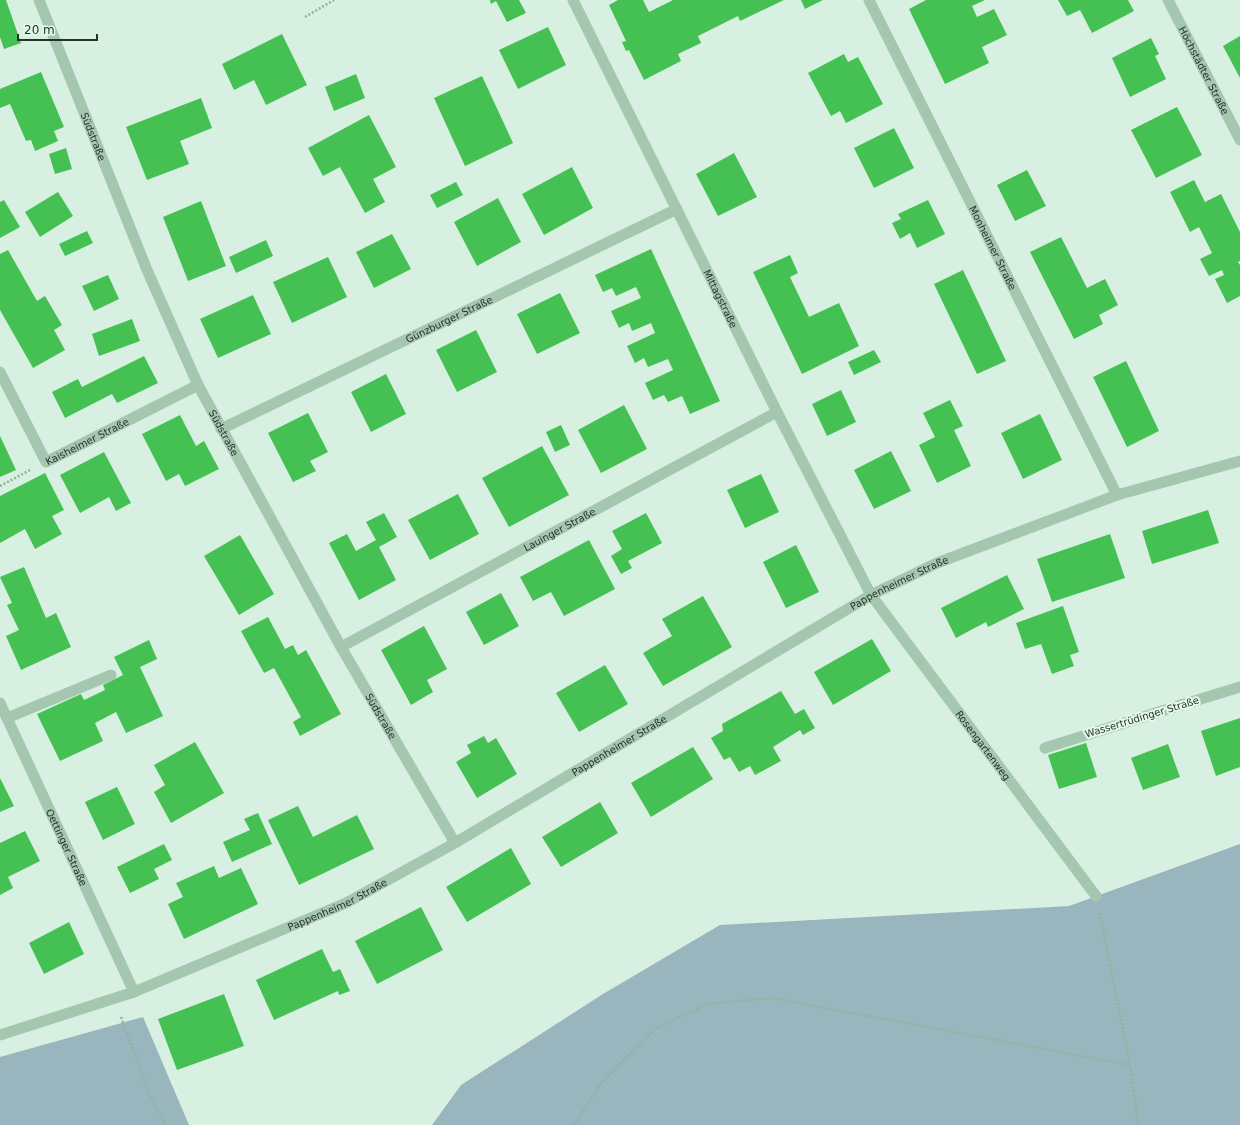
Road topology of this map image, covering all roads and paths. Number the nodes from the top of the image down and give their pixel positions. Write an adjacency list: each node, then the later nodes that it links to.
1 (39, 0): 10 (street, Südstraße)
2 (334, 0): 6 (path)
3 (573, 0): 8 (street, Mittagstraße)
4 (869, 0): 16 (street, Monheimer Straße)
5 (1168, 0): 7 (street, Höchstädter Straße)
6 (304, 17)
7 (1240, 140)
8 (677, 209): 11 (street, Mittagstraße); 12 (street, Günzburger Straße)
9 (0, 372): 14 (street, Kaisheimer Straße)
10 (198, 385): 12 (street, Südstraße); 14 (street, Kaisheimer Straße)
11 (777, 412): 17 (street, Mittagstraße); 18 (street, Lauinger Straße)
12 (221, 429): 18 (street, Südstraße)
13 (1240, 461): 16 (street, Pappenheimer Straße)
14 (46, 462): 15 (path)
15 (0, 486)
16 (1117, 495): 17 (street, Pappenheimer Straße)
17 (871, 595): 24 (street, Pappenheimer Straße); 25 (street, Rosengartenweg)
18 (341, 647): 24 (street, Südstraße)
19 (111, 675): 22 (street)
20 (1240, 687): 23 (street, Wassertrüdinger Straße)
21 (0, 703): 22 (street, Oettinger Straße)
22 (8, 718): 26 (street, Oettinger Straße)
23 (1045, 748)
24 (455, 843): 26 (street, Pappenheimer Straße)
25 (1096, 896): 29 (path)
26 (134, 992): 27 (street, Pappenheimer Straße)
27 (115, 1000): 28 (street, Pappenheimer Straße); 30 (path)
28 (0, 1035)
29 (1130, 1065): 31 (path); 32 (path)
30 (166, 1125)
31 (574, 1125)
32 (1138, 1125)

